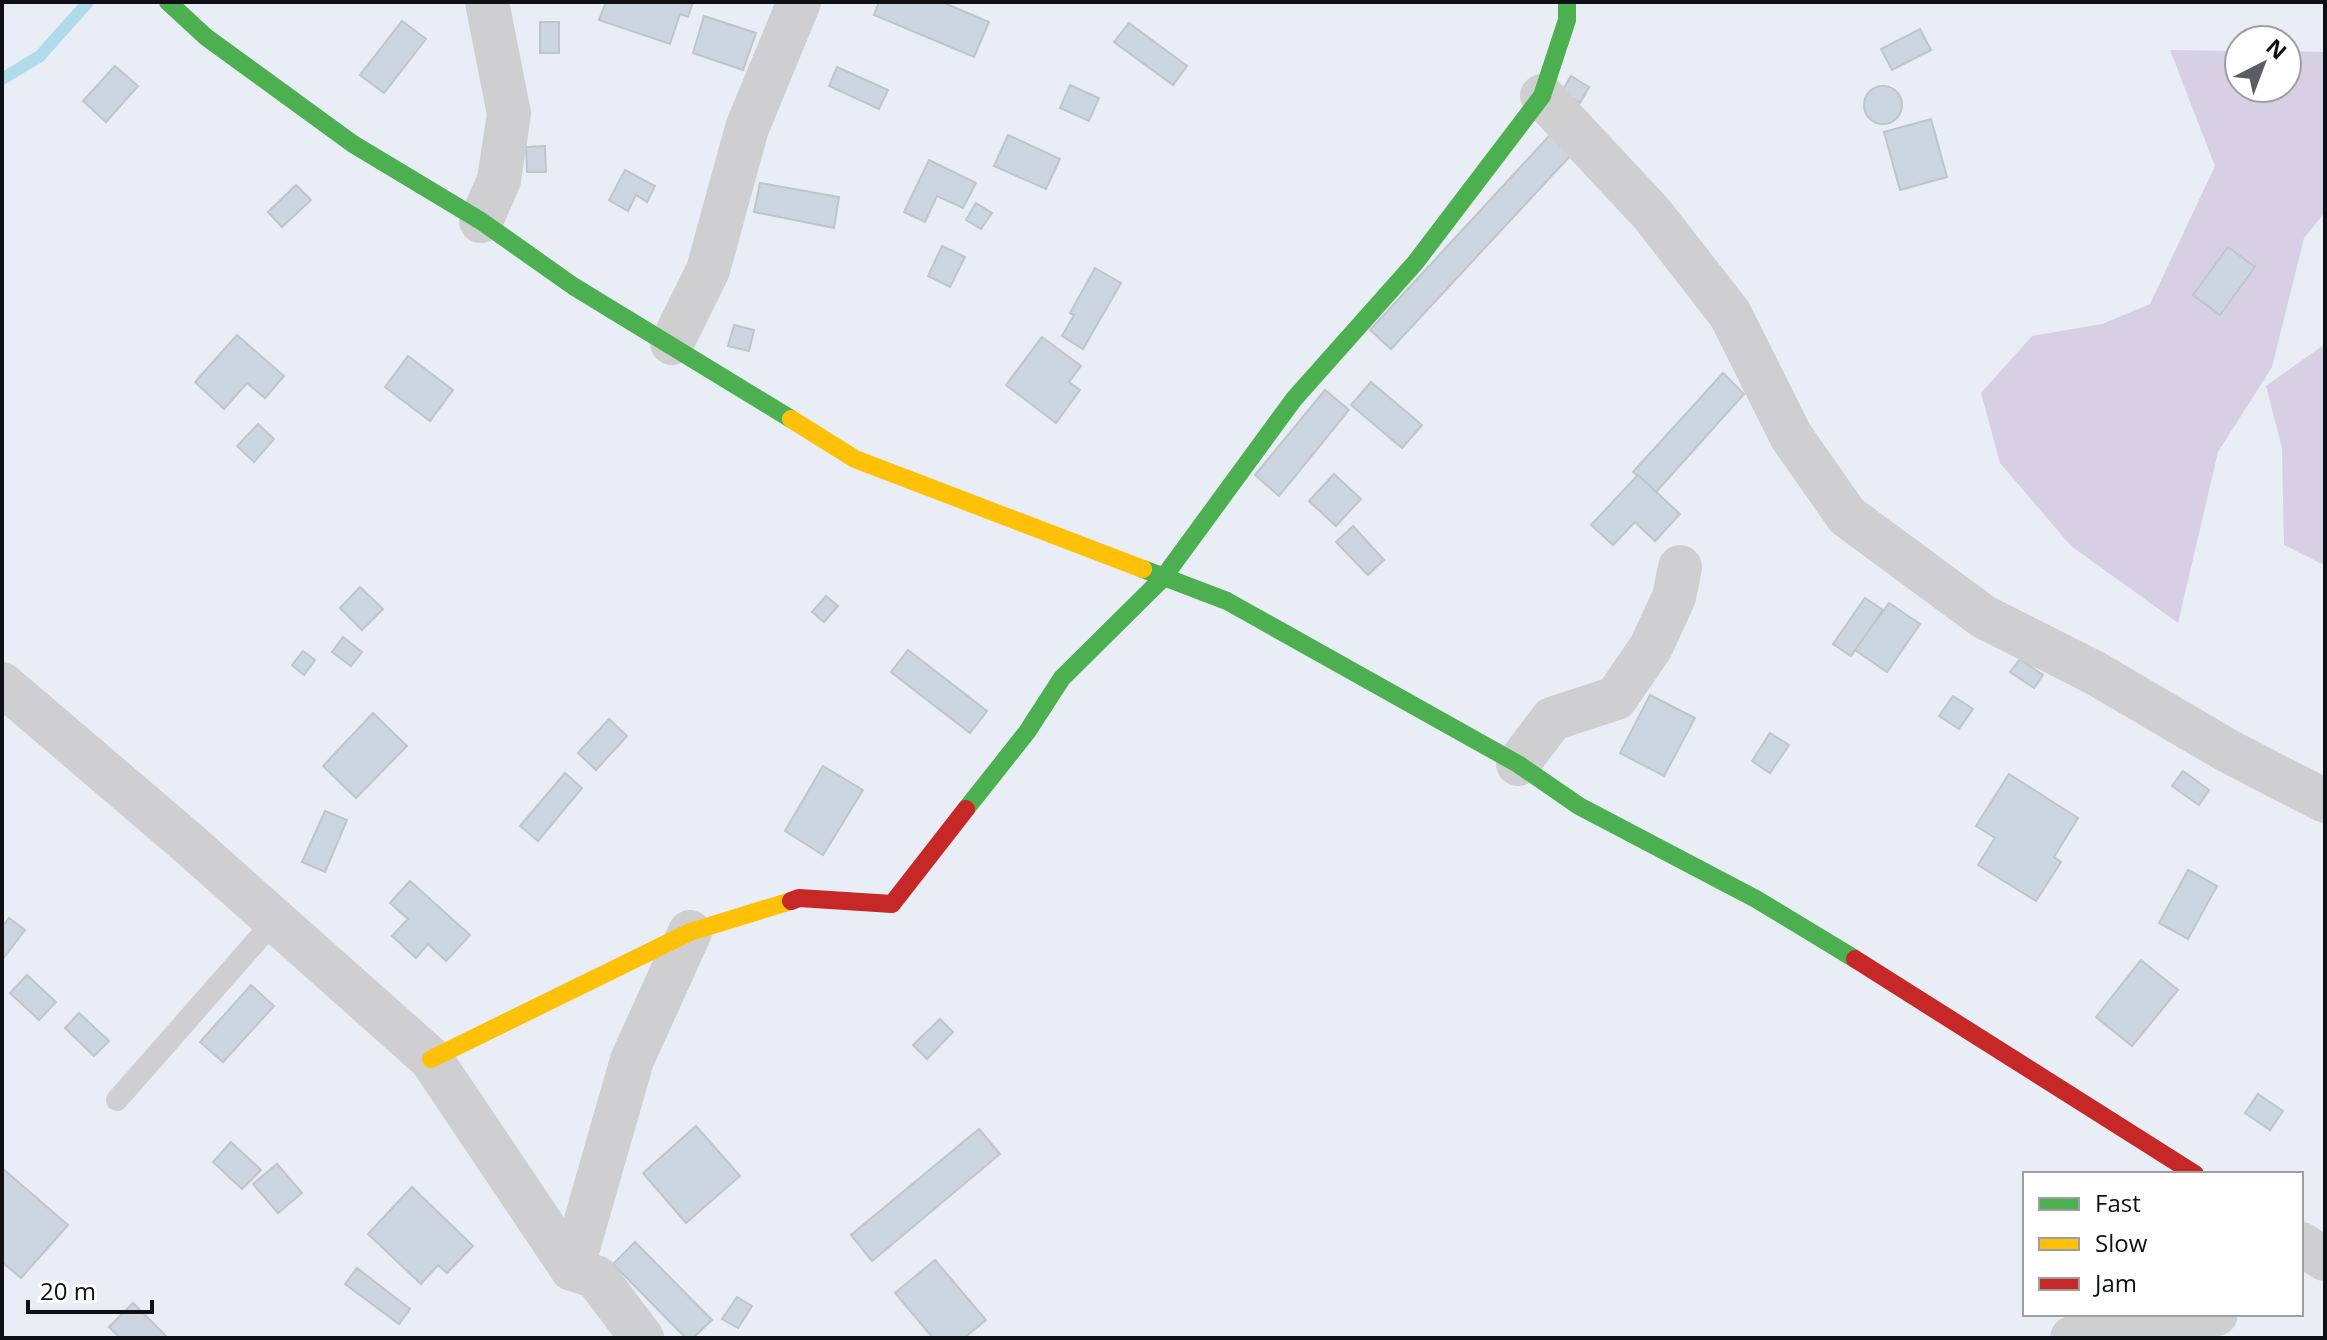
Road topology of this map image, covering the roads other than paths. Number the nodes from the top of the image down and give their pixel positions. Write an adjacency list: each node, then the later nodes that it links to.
1 (168, 2): 6 (street)
2 (487, 2): 6 (street)
3 (799, 2): 7 (street)
4 (1567, 2): 5 (street)
5 (1542, 96): 9 (street); 12 (street)
6 (481, 221): 7 (street)
7 (672, 343): 9 (street)
8 (1680, 567): 11 (street)
9 (1163, 578): 11 (street); 14 (street)
10 (2, 684): 13 (street)
11 (1518, 764): 17 (street)
12 (2325, 801)
13 (275, 920): 15 (street); 16 (lane)
14 (690, 932): 15 (street); 18 (street)
15 (431, 1059): 18 (street)
16 (117, 1100)
17 (2192, 1172)
18 (572, 1269): 20 (street)
19 (2204, 1316): 21 (street)
20 (642, 1338)
21 (2072, 1338)

